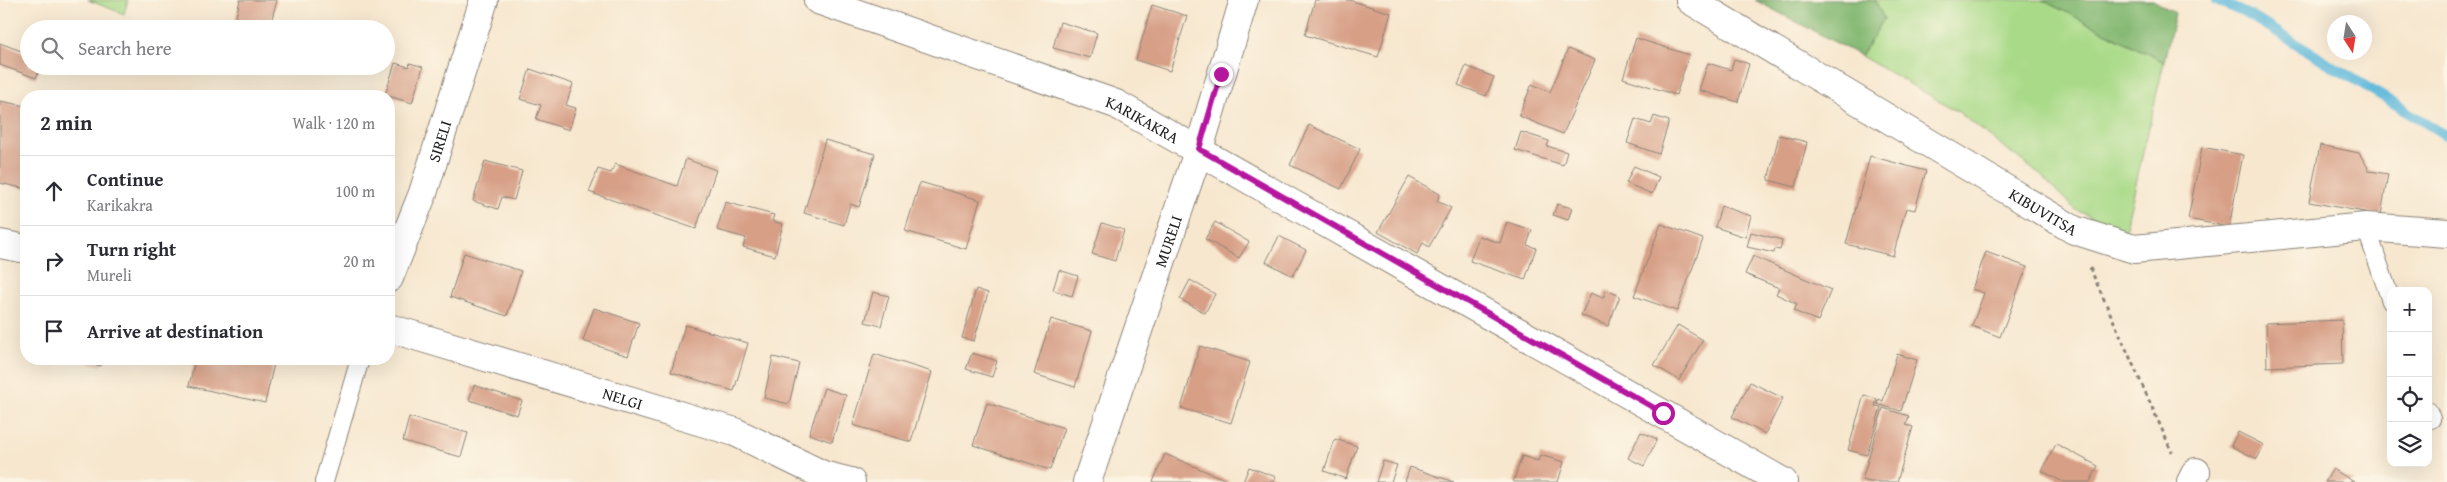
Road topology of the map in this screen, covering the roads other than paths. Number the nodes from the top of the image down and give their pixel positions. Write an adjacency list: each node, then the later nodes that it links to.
1 (484, 0): 10 (street, SIRELI)
2 (818, 0): 5 (street, KARIKAKRA)
3 (1244, 0): 5 (street, MURELI)
4 (1690, 0): 6 (street, KIBUVITSA)
5 (1199, 149): 16 (street, MURELI); 17 (street, KARIKAKRA)
6 (2366, 227): 7 (street, KIBUVITSA); 11 (lane)
7 (2447, 233)
8 (0, 244): 9 (street)
9 (20, 248)
10 (395, 263)
11 (2387, 289)
12 (395, 330): 15 (street, NELGI)
13 (358, 365): 14 (lane)
14 (324, 482)
15 (851, 482)
16 (1087, 482)
17 (1783, 482)

